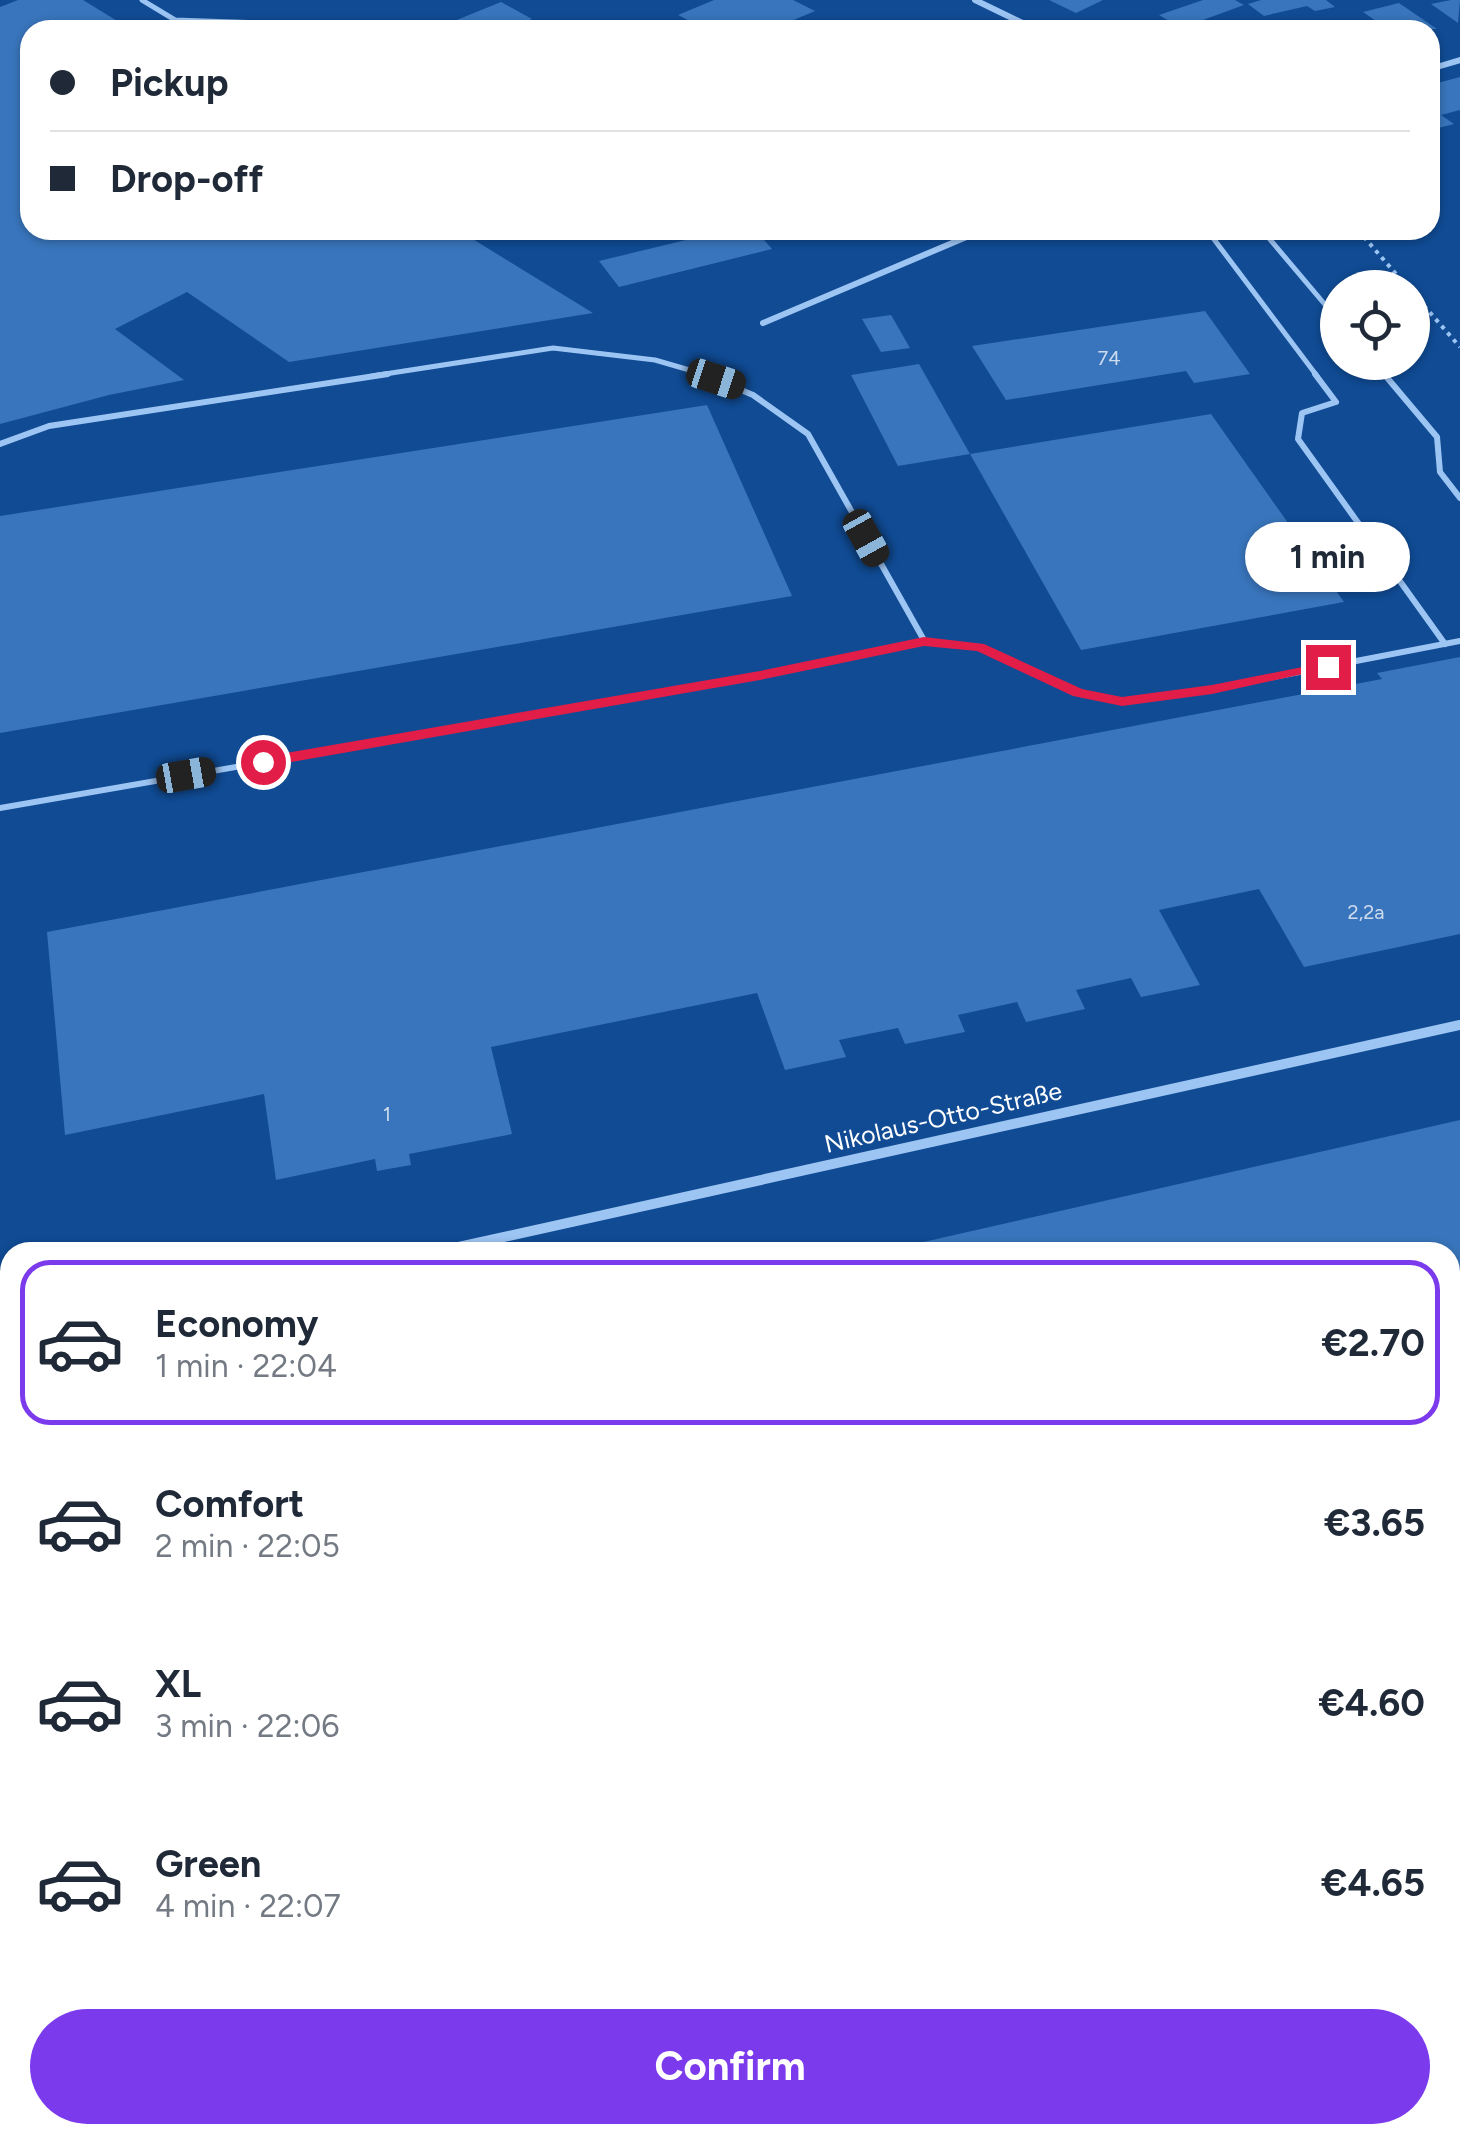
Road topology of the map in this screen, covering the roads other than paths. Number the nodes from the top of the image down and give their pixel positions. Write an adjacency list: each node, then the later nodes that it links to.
1 (142, 0): 3 (lane)
2 (975, 0): 4 (street)
3 (176, 20)
4 (1016, 20)
5 (958, 240): 9 (street)
6 (1214, 240): 15 (lane)
7 (1270, 240): 8 (lane)
8 (1320, 299)
9 (763, 323)
10 (1389, 380): 12 (lane)
11 (0, 444): 14 (lane)
12 (1460, 498)
13 (1460, 641): 15 (lane)
14 (924, 642): 15 (lane); 16 (lane)
15 (1445, 644)
16 (0, 808)
17 (1460, 1025): 18 (street, Nikolaus-Otto-Straße)
18 (481, 1242)

